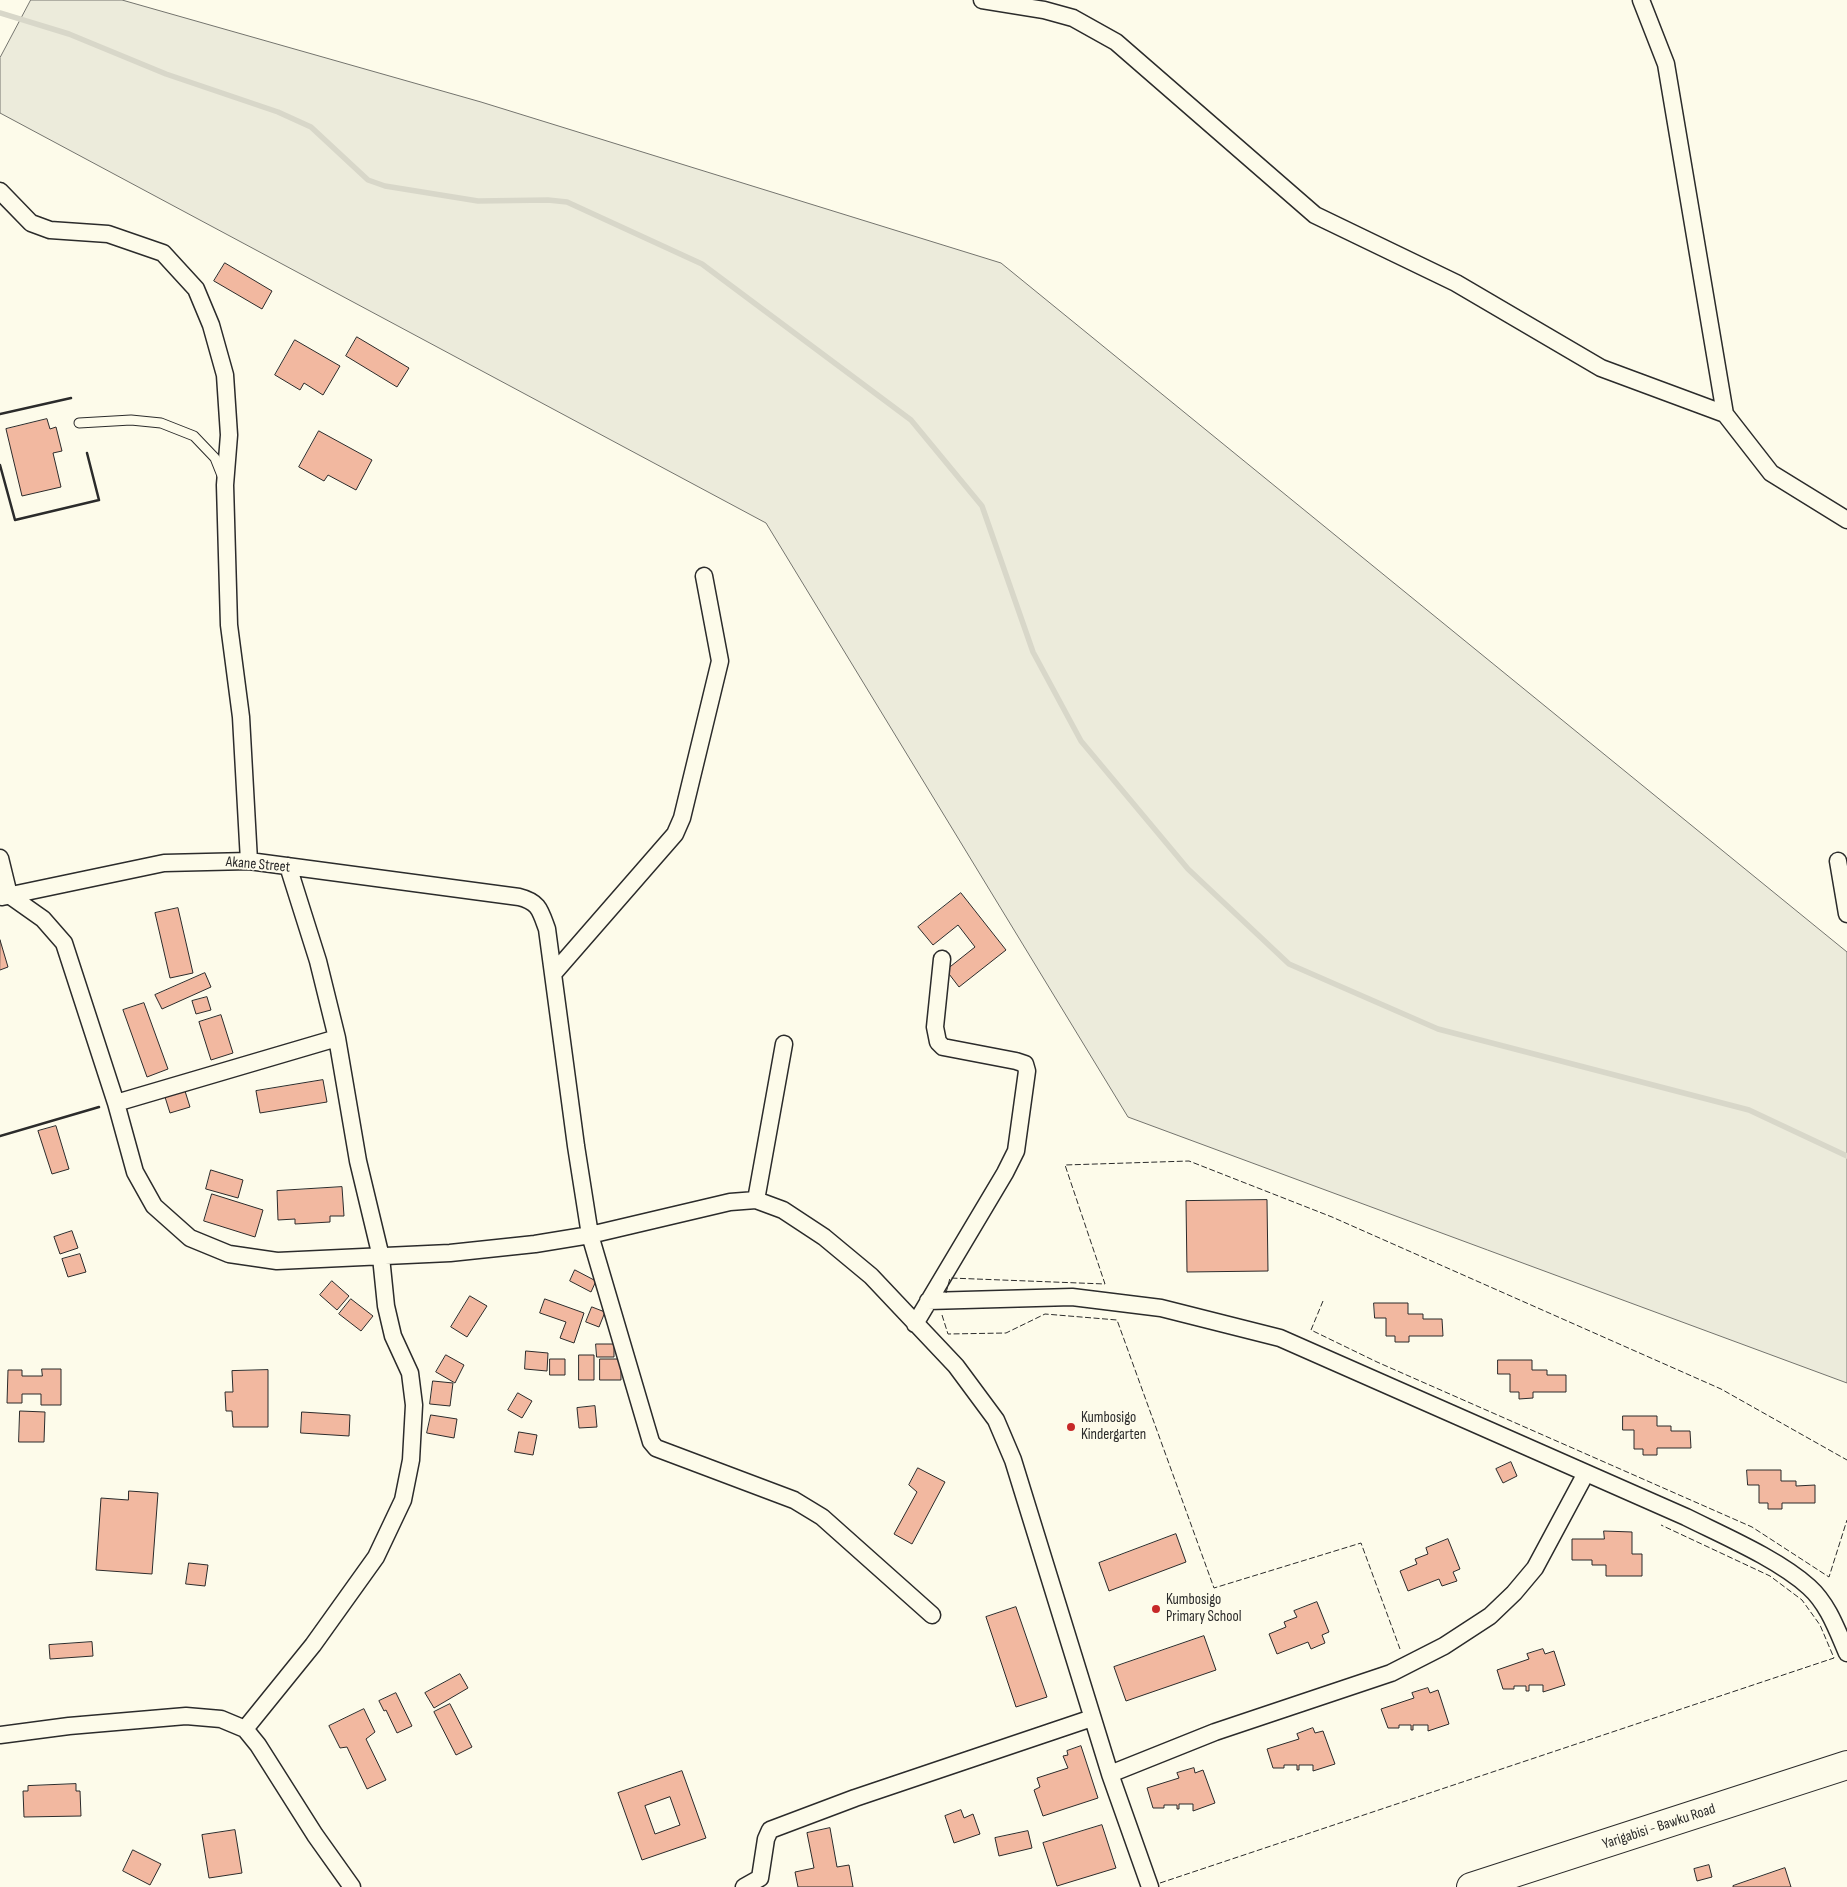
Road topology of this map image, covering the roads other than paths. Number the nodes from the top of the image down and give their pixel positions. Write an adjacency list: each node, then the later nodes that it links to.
1 (982, 0): 4 (street)
2 (1641, 0): 4 (street)
3 (0, 191): 6 (street)
4 (1725, 414): 7 (street)
5 (79, 424): 6 (lane)
6 (225, 485): 10 (street)
7 (1847, 520)
8 (704, 576): 16 (street)
9 (0, 858): 13 (street)
10 (249, 861): 12 (street, Akane Street); 13 (street, Akane Street)
11 (1838, 861): 14 (street)
12 (288, 866): 16 (street, Akane Street); 17 (street)
13 (4, 896): 19 (street)
14 (1847, 914)
15 (942, 959): 23 (street)
16 (553, 974): 21 (street)
17 (337, 1038): 19 (street); 22 (street)
18 (784, 1044): 20 (street)
19 (116, 1103): 22 (street)
20 (756, 1200): 21 (street); 24 (street)
21 (590, 1235): 22 (street); 26 (street)
22 (381, 1257): 29 (street)
23 (928, 1301): 24 (street); 25 (street)
24 (915, 1324): 28 (street)
25 (1586, 1473): 27 (street); 32 (street)
26 (932, 1615)
27 (1847, 1653)
28 (1092, 1718): 32 (street); 34 (street)
29 (245, 1729): 30 (street); 33 (street)
30 (0, 1735)
31 (1847, 1764): 36 (highway, Yarigabisi - Bawku Road)
32 (1110, 1774): 35 (street)
33 (352, 1887)
34 (744, 1887)
35 (1150, 1887)
36 (1471, 1887)

